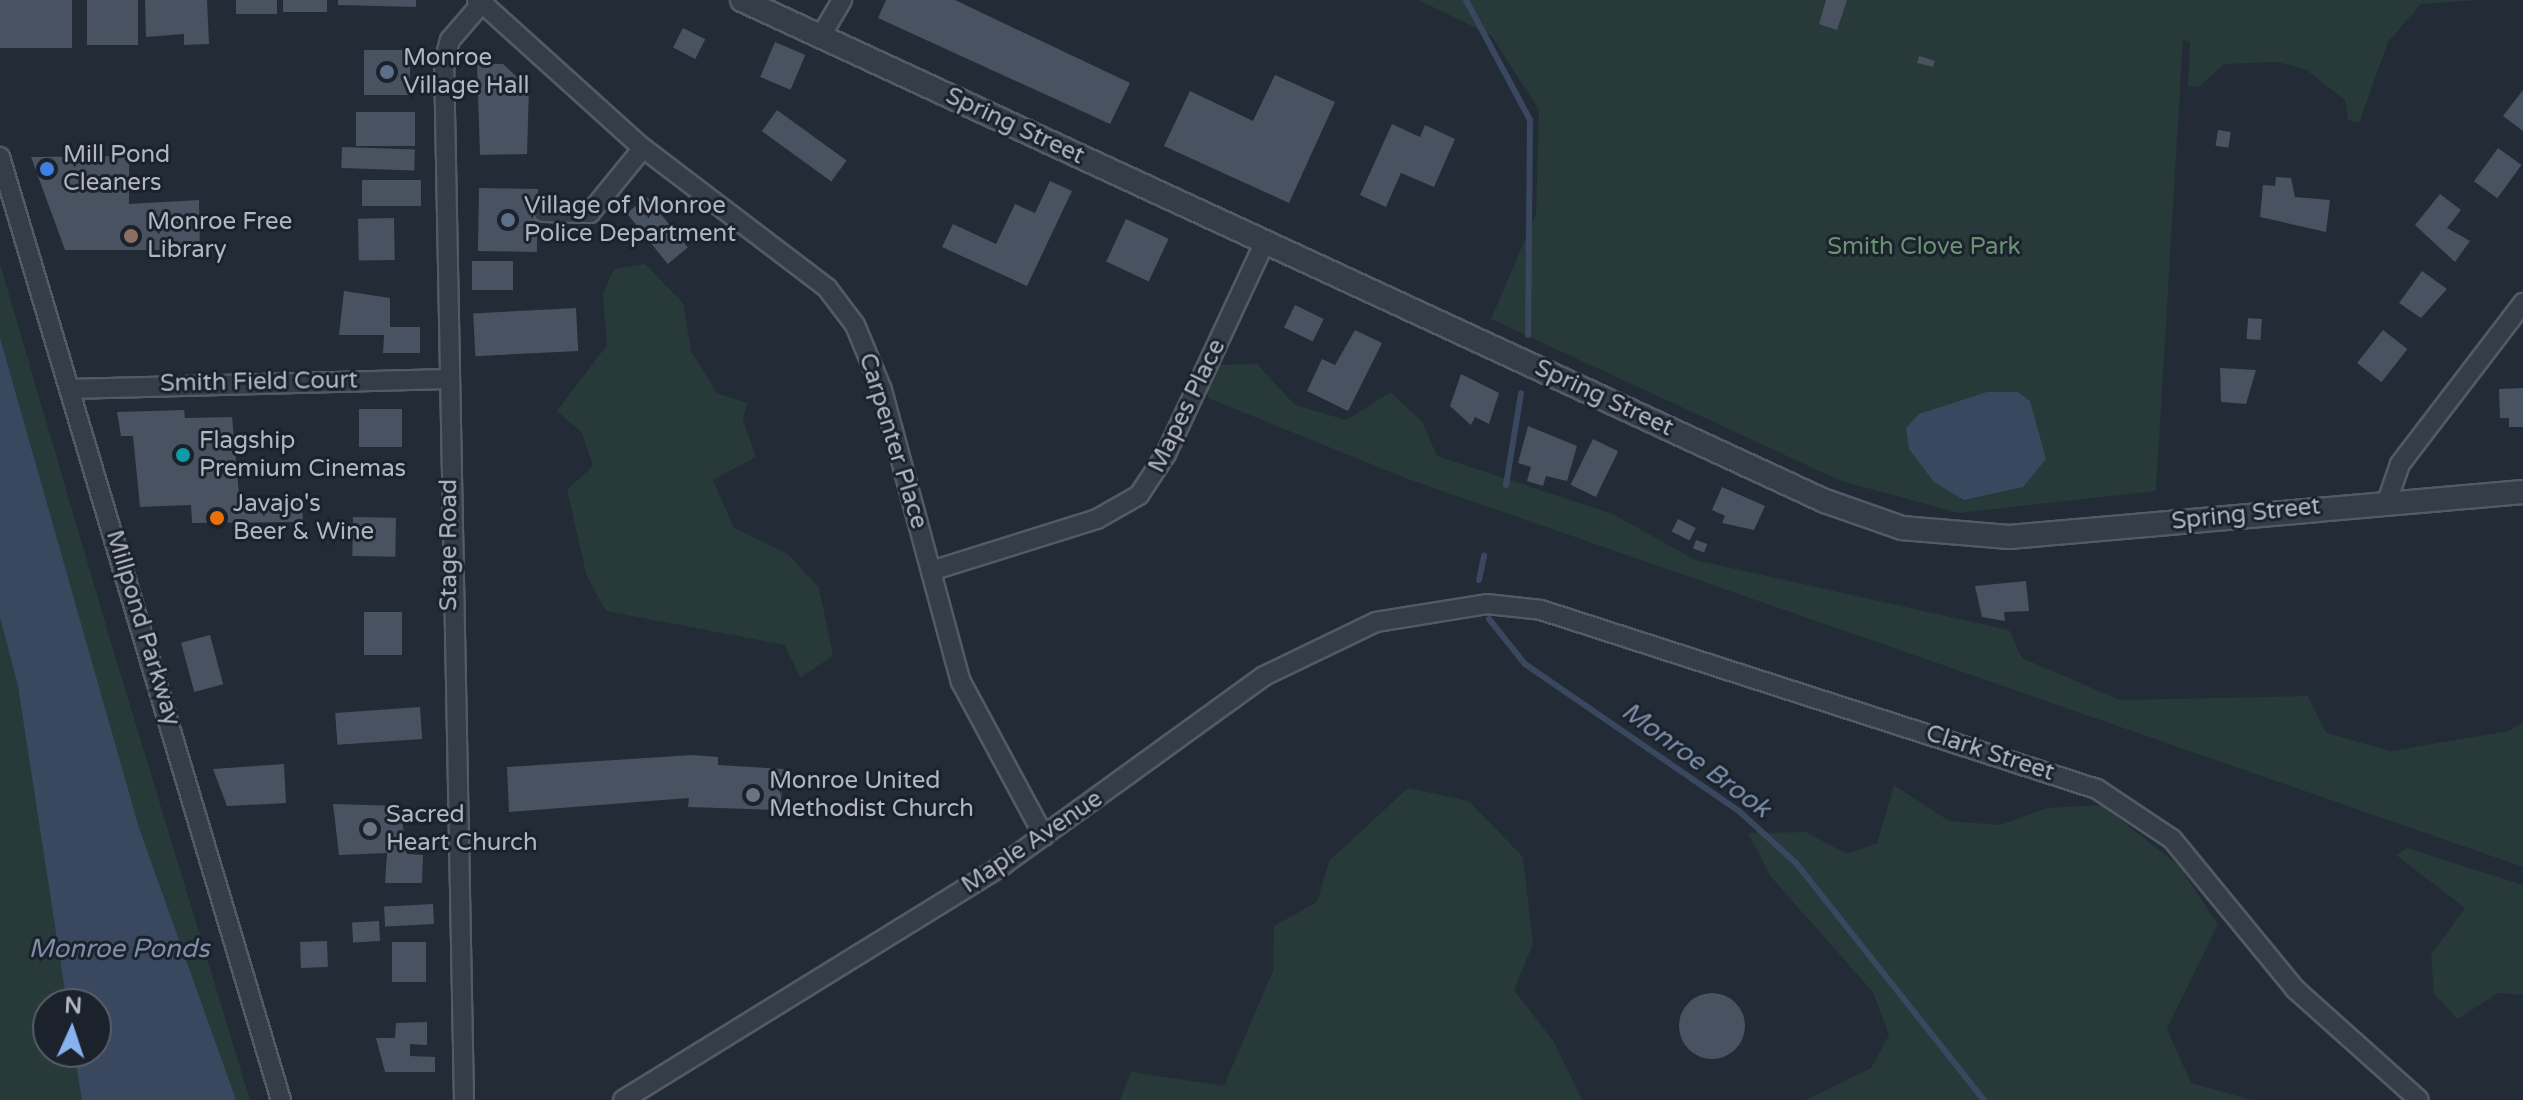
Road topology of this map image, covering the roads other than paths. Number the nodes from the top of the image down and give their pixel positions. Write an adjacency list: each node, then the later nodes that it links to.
1 (742, 0): 4 (street, Spring Street)
2 (842, 0): 4 (street)
3 (480, 2): 5 (street, Carpenter Place); 10 (street, Stage Road)
4 (821, 36): 8 (street, Spring Street)
5 (643, 148): 7 (street); 14 (street, Carpenter Place)
6 (0, 157): 11 (street, Millpond Parkway)
7 (543, 212)
8 (1265, 242): 13 (street, Spring Street); 14 (street, Mapes Place)
9 (2523, 303): 13 (street)
10 (449, 379): 11 (street, Smith Field Court); 18 (street, Stage Road)
11 (69, 389): 17 (street, Millpond Parkway)
12 (2523, 492): 13 (street, Spring Street)
13 (2388, 499)
14 (931, 571): 16 (street, Carpenter Place)
15 (1449, 608): 16 (street, Maple Avenue); 20 (street, Clark Street)
16 (1044, 836): 19 (street, Maple Avenue)
17 (281, 1100)
18 (464, 1100)
19 (623, 1100)
20 (2419, 1100)

